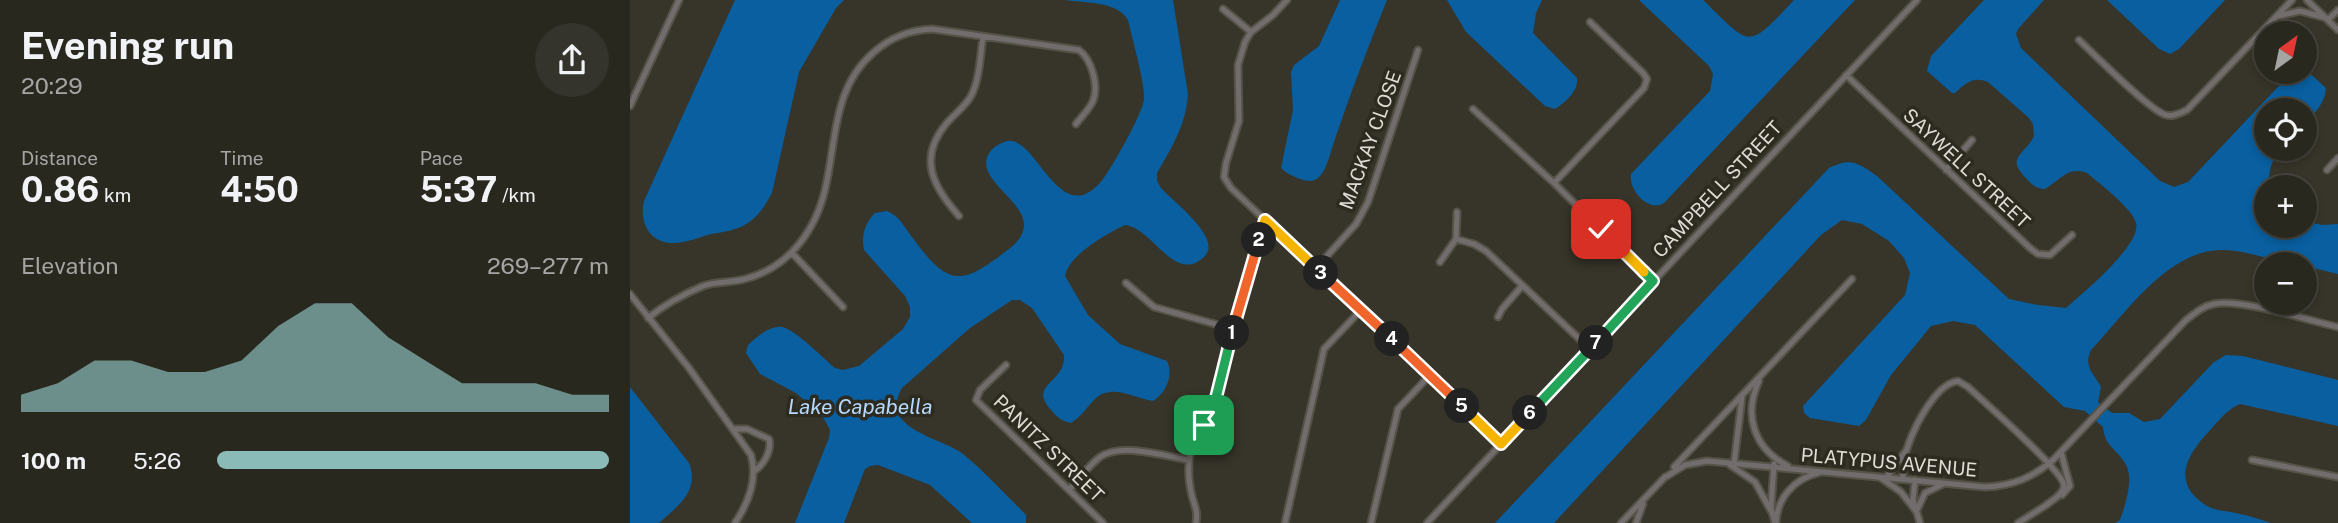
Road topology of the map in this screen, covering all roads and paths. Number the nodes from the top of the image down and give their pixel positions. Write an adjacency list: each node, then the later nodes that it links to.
1 (679, 0): 17 (street)
2 (1287, 0): 12 (street)
3 (1917, 0): 16 (street, CAMPBELL STREET)
4 (2292, 0): 8 (street)
5 (2307, 0): 9 (street)
6 (1223, 9): 12 (street)
7 (2338, 10): 9 (street)
8 (2276, 16): 9 (street); 14 (street)
9 (2327, 19): 11 (street)
10 (1590, 22): 24 (street)
11 (2338, 30)
12 (1251, 32): 27 (street)
13 (983, 37): 19 (street); 26 (street); 30 (street)
14 (2079, 40)
15 (1419, 50): 32 (street, MACKAY CLOSE)
16 (1846, 75): 22 (street, SAYWELL STREET); 34 (street, CAMPBELL STREET)
17 (630, 106)
18 (1473, 109): 24 (street)
19 (1076, 124)
20 (1972, 140): 22 (street)
21 (2338, 158): 23 (street)
22 (1946, 170): 28 (street, SAYWELL STREET)
23 (2326, 170)
24 (1554, 183): 34 (street)
25 (1457, 212): 29 (street)
26 (959, 216)
27 (1265, 220): 32 (street); 43 (street)
28 (2072, 235)
29 (1456, 239): 31 (street); 36 (street)
30 (792, 253): 38 (street); 41 (street)
31 (1440, 262)
32 (1316, 268): 39 (street)
33 (1852, 279): 46 (street)
34 (1653, 281): 44 (street, CAMPBELL STREET)
35 (1126, 283): 43 (street)
36 (1522, 286): 40 (street); 44 (street)
37 (630, 294): 41 (street)
38 (843, 307)
39 (1361, 310): 47 (street); 77 (street)
40 (1498, 317)
41 (648, 318): 49 (street)
42 (2338, 327): 52 (street, PLATYPUS AVENUE)
43 (1233, 329): 54 (street)
44 (1590, 349): 50 (street, CAMPBELL STREET)
45 (1006, 365): 69 (street, PANITZ STREET)
46 (1764, 372): 48 (street); 53 (street)
47 (1430, 375): 50 (street); 78 (street)
48 (1745, 391): 56 (street); 64 (street)
49 (734, 429): 60 (street); 60 (street)
50 (1501, 444): 79 (street, CAMPBELL STREET)
51 (1907, 449): 57 (street); 65 (street); 66 (street)
52 (2061, 452): 57 (street, PLATYPUS AVENUE); 71 (street)
53 (1775, 458): 58 (street); 59 (street)
54 (1188, 460): 69 (street); 76 (street)
55 (2252, 460): 63 (street)
56 (1733, 465): 58 (street, PLATYPUS AVENUE); 64 (street); 72 (street)
57 (2048, 465): 68 (street, PLATYPUS AVENUE); 71 (street)
58 (1774, 467): 59 (street, PLATYPUS AVENUE); 72 (street)
59 (1801, 470): 61 (street, PLATYPUS AVENUE)
60 (754, 471): 75 (street)
61 (1825, 472): 62 (street, PLATYPUS AVENUE); 82 (street)
62 (1878, 477): 65 (street, PLATYPUS AVENUE); 73 (street)
63 (2338, 477)
64 (1664, 478): 70 (street)
65 (1886, 478): 66 (street, PLATYPUS AVENUE)
66 (1903, 479): 67 (street, PLATYPUS AVENUE)
67 (1915, 480): 68 (street, PLATYPUS AVENUE); 73 (street)
68 (1949, 483): 73 (street)
69 (1069, 490): 74 (street, PANITZ STREET)
70 (1646, 498): 80 (street); 81 (street)
71 (2046, 505): 84 (street)
72 (1771, 511): 82 (street)
73 (1917, 512): 83 (street)
74 (1100, 522)
75 (735, 523)
76 (1196, 523)
77 (1285, 523)
78 (1371, 523)
79 (1427, 523)
80 (1622, 523)
81 (1636, 523)
82 (1775, 523)
83 (1920, 523)
84 (2018, 523)

